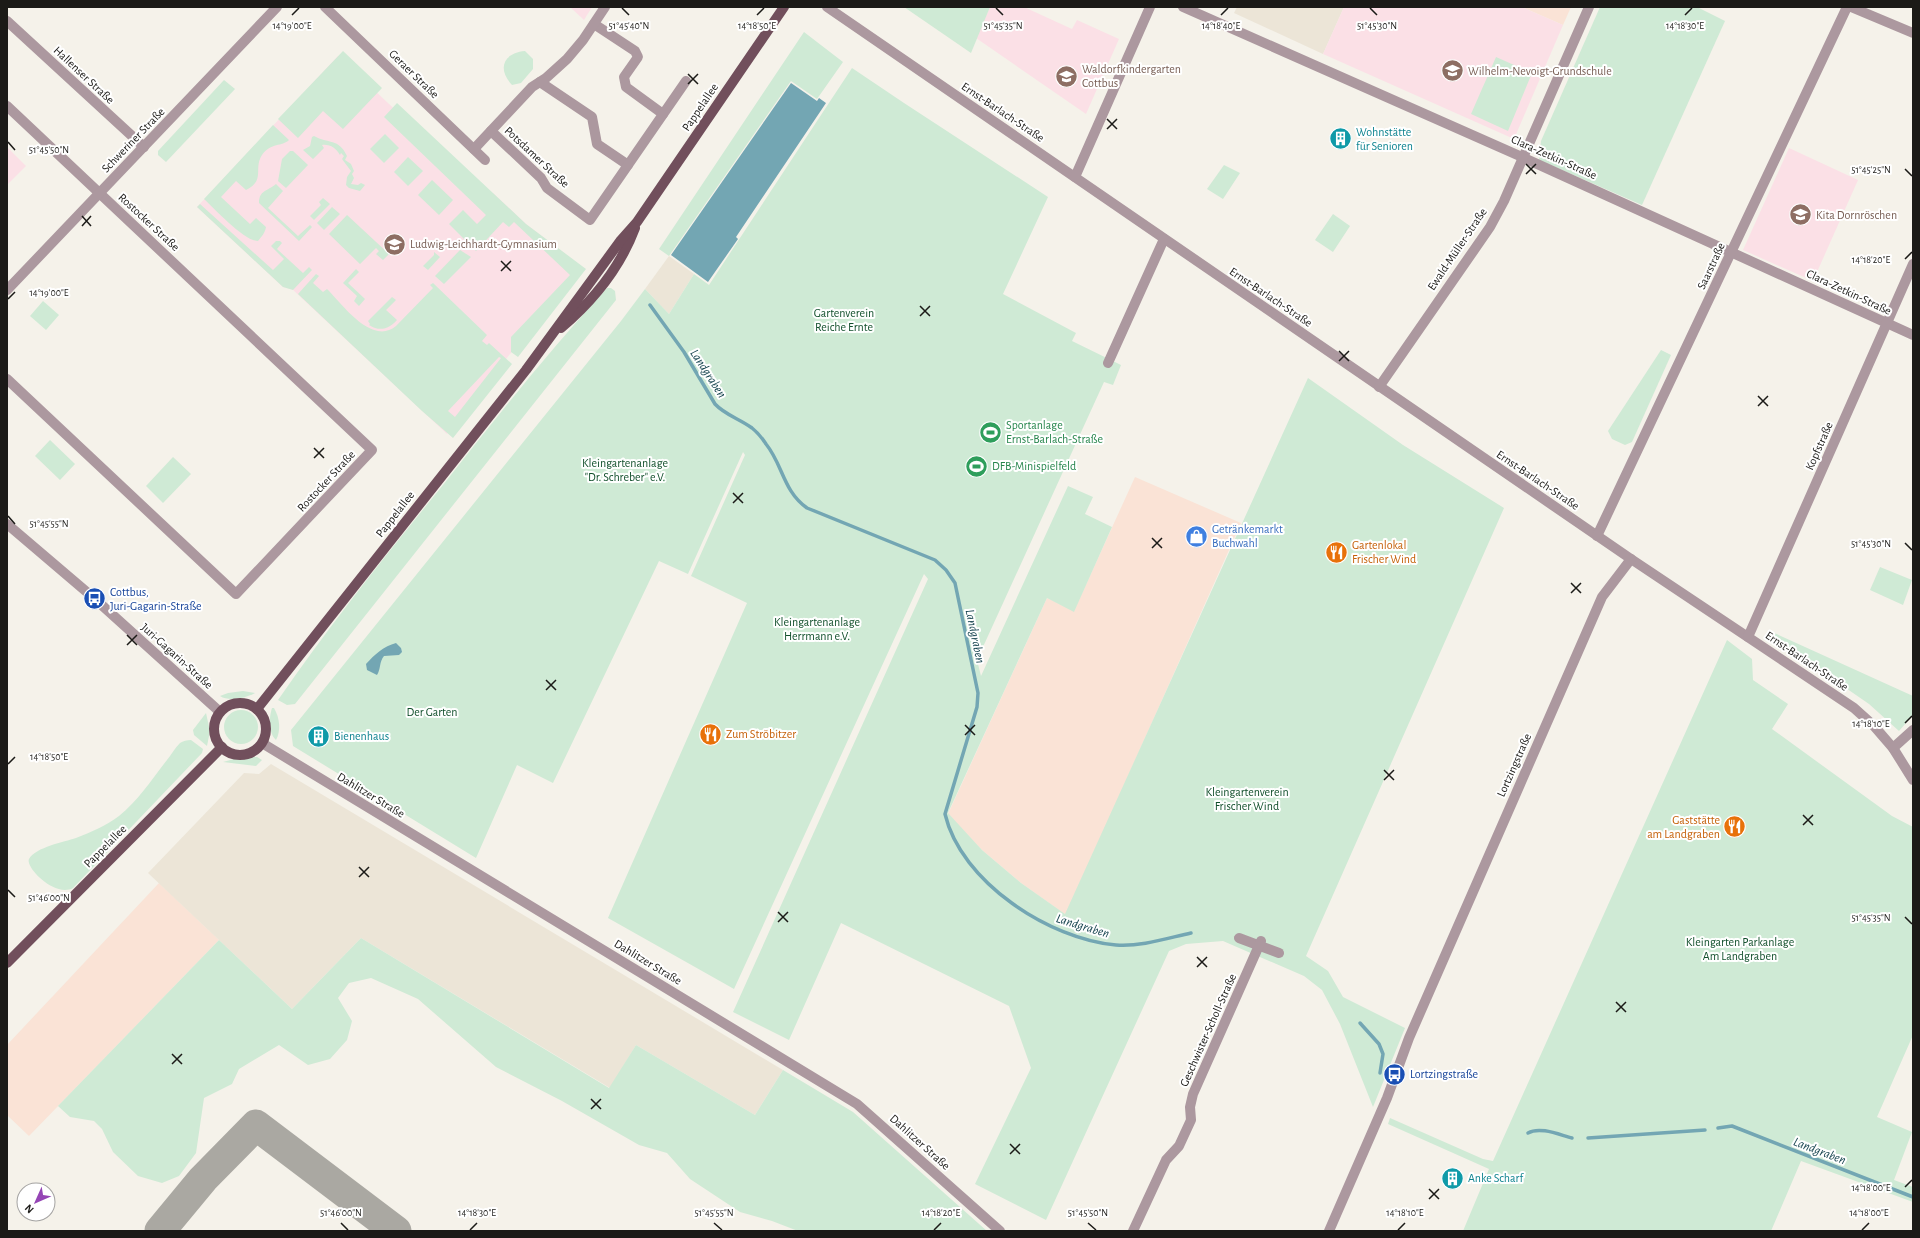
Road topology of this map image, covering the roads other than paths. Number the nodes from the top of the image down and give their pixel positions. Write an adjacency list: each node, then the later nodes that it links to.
1 (277, 7): 19 (street, Schweriner Straße)
2 (325, 7): 20 (street, Geraer Straße)
3 (605, 7): 12 (street, Potsdamer Straße)
4 (784, 7): 39 (main road, Pappelallee)
5 (827, 7): 24 (street, Ernst-Barlach-Straße)
6 (1150, 7): 24 (street)
7 (1183, 7): 21 (street, Clara-Zetkin-Straße)
8 (1589, 7): 21 (street, Ewald-Müller-Straße)
9 (1847, 7): 27 (street, Saarstraße)
10 (1852, 7): 13 (street)
11 (7, 21): 19 (street, Hallenser Straße)
12 (594, 24): 15 (street, Potsdamer Straße); 17 (street)
13 (1913, 33)
14 (686, 81): 17 (street, Potsdamer Straße)
15 (540, 82): 18 (street, Potsdamer Straße); 23 (street)
16 (7, 106): 25 (street, Rostocker Straße)
17 (663, 114): 23 (street, Potsdamer Straße)
18 (491, 131): 20 (street, Potsdamer Straße); 23 (street, Potsdamer Straße)
19 (144, 147): 25 (street, Schweriner Straße)
20 (474, 149): 22 (street, Geraer Straße)
21 (1522, 157): 27 (street, Clara-Zetkin-Straße); 34 (street, Ewald-Müller-Straße)
22 (485, 160)
23 (628, 165)
24 (1075, 177): 26 (street, Ernst-Barlach-Straße)
25 (100, 192): 29 (street, Schweriner Straße); 33 (street, Rostocker Straße)
26 (1164, 239): 32 (street); 34 (street, Ernst-Barlach-Straße)
27 (1732, 252): 30 (street, Clara-Zetkin-Straße); 36 (street, Saarstraße)
28 (1913, 264): 30 (street, Kopfstraße)
29 (7, 290)
30 (1888, 324): 31 (street, Clara-Zetkin-Straße); 38 (street, Kopfstraße)
31 (1913, 335)
32 (1108, 363)
33 (7, 379)
34 (1379, 386): 36 (street, Ernst-Barlach-Straße)
35 (7, 524): 40 (street, Juri-Gagarin-Straße)
36 (1597, 536): 37 (street, Ernst-Barlach-Straße)
37 (1631, 559): 38 (street, Ernst-Barlach-Straße); 52 (street, Lortzingstraße)
38 (1748, 637): 44 (street, Ernst-Barlach-Straße)
39 (257, 709): 40 (main road); 42 (main road)
40 (220, 712): 43 (main road)
41 (1913, 730): 44 (street)
42 (262, 743): 43 (main road); 50 (street, Dahlitzer Straße)
43 (222, 747): 49 (main road, Pappelallee)
44 (1893, 748): 45 (street, Ernst-Barlach-Straße)
45 (1913, 780)
46 (1239, 938): 47 (street)
47 (1260, 944): 48 (street); 51 (street, Geschwister-Scholl-Straße)
48 (1279, 953)
49 (7, 963)
50 (1000, 1231)
51 (1133, 1231)
52 (1329, 1231)

